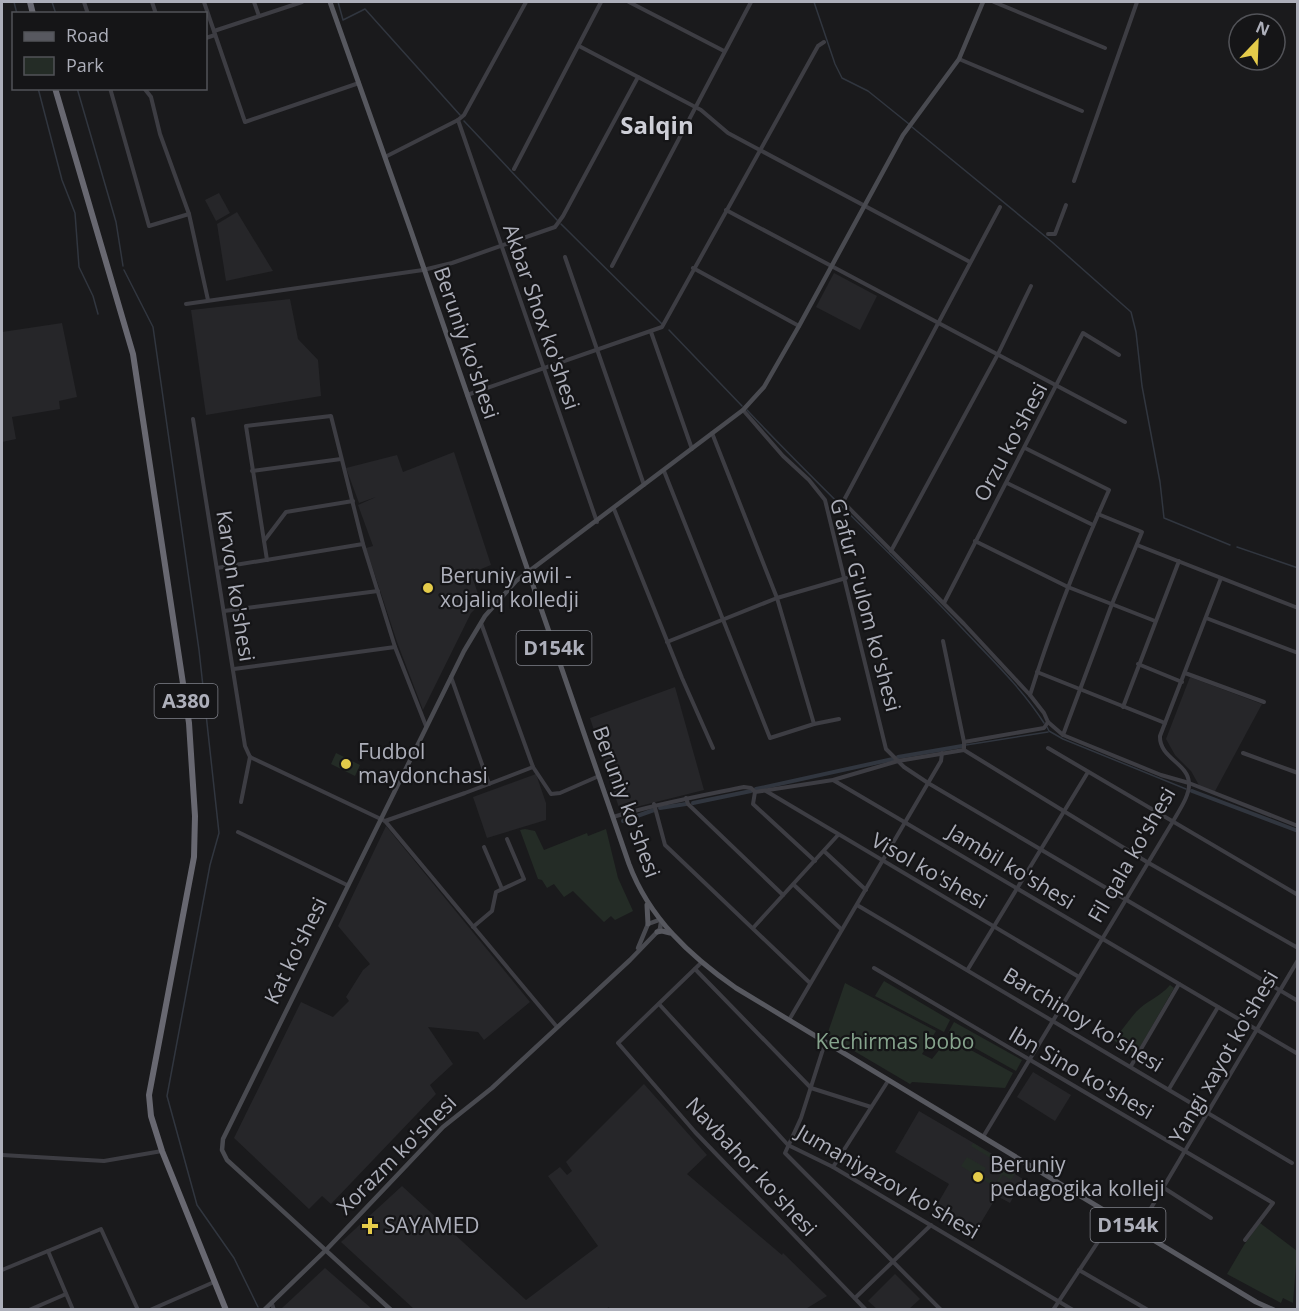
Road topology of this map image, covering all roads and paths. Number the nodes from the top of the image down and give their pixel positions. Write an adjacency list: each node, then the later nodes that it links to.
1 (204, 2): 13 (street)
2 (254, 2): 12 (street)
3 (302, 2): 12 (street)
4 (330, 2): 21 (main road, Beruniy ko'shesi / D154k)
5 (526, 2): 27 (street)
6 (601, 2): 16 (street)
7 (629, 2): 18 (street)
8 (751, 2): 18 (street)
9 (983, 2): 19 (street, Kat ko'shesi)
10 (994, 2): 17 (street)
11 (1137, 2): 31 (street)
12 (259, 16): 13 (street)
13 (215, 33): 14 (street); 21 (street)
14 (207, 37)
15 (824, 42): 28 (street)
16 (579, 46): 20 (street); 30 (street)
17 (1105, 48)
18 (724, 51): 25 (street)
19 (959, 59): 26 (street); 32 (street, Kat ko'shesi)
20 (638, 77): 25 (street); 38 (street)
21 (358, 83): 29 (main road, Beruniy ko'shesi / D154k)
22 (56, 90): 199 (highway, A380)
23 (111, 90): 36 (street)
24 (146, 90): 36 (street)
25 (695, 107): 28 (street); 41 (street)
26 (1082, 111)
27 (458, 120): 29 (street); 38 (street, Akbar Shox ko'shesi)
28 (760, 148): 32 (street); 35 (street)
29 (385, 157): 44 (main road, Beruniy ko'shesi / D154k)
30 (514, 169)
31 (1074, 181)
32 (864, 205): 40 (street); 42 (street, Kat ko'shesi)
33 (1066, 205): 37 (street)
34 (1000, 207): 40 (street)
35 (726, 210): 42 (street); 43 (street)
36 (189, 214): 46 (street)
37 (1048, 234)
38 (500, 246): 44 (street); 54 (street, Akbar Shox ko'shesi)
39 (565, 257): 51 (street)
40 (970, 262): 48 (street)
41 (612, 266)
42 (832, 266): 48 (street); 49 (street, Kat ko'shesi)
43 (693, 268): 49 (street); 50 (street)
44 (423, 270): 46 (street); 56 (main road, Beruniy ko'shesi / D154k)
45 (1031, 285): 52 (street)
46 (208, 300): 47 (street)
47 (186, 304)
48 (939, 322): 52 (street); 77 (street)
49 (799, 326): 57 (street, Kat ko'shesi)
50 (651, 332): 51 (street); 62 (street)
51 (596, 350): 54 (street); 67 (street)
52 (998, 354): 55 (street); 77 (street)
53 (1119, 355): 55 (street, Orzu ko'shesi)
54 (542, 368): 56 (street); 71 (street, Akbar Shox ko'shesi)
55 (1057, 387): 59 (street); 61 (street, Orzu ko'shesi)
56 (467, 395): 81 (main road, Beruniy ko'shesi / D154k)
57 (743, 410): 60 (street, Kat ko'shesi); 82 (street, G'afur G'ulom ko'shesi)
58 (193, 419): 80 (street, Karvon ko'shesi)
59 (1125, 422)
60 (712, 433): 62 (street, Kat ko'shesi); 86 (street)
61 (1025, 448): 66 (street, Orzu ko'shesi); 70 (street)
62 (692, 449): 65 (street, Kat ko'shesi)
63 (341, 459): 64 (street); 64 (street); 68 (street)
64 (252, 471): 74 (street)
65 (664, 471): 67 (street, Kat ko'shesi); 92 (street)
66 (1007, 483): 72 (street); 73 (street, Orzu ko'shesi)
67 (644, 485): 69 (street, Kat ko'shesi)
68 (353, 501): 74 (street); 75 (street)
69 (614, 509): 71 (street, Kat ko'shesi); 96 (street)
70 (1098, 514): 72 (street); 76 (street)
71 (597, 522): 81 (street, Kat ko'shesi)
72 (1093, 525): 84 (street)
73 (975, 541): 84 (street); 87 (street, Orzu ko'shesi)
74 (264, 542): 78 (street)
75 (363, 544): 78 (street); 85 (street)
76 (1137, 545): 79 (street); 88 (street)
77 (891, 551): 87 (street)
78 (267, 560): 80 (street)
79 (1179, 561): 83 (street); 93 (street)
80 (217, 568): 90 (street, Karvon ko'shesi)
81 (527, 573): 94 (street, Kat ko'shesi); 126 (main road, Beruniy ko'shesi / D154k)
82 (846, 578): 86 (street); 122 (street, G'afur G'ulom ko'shesi)
83 (1221, 578): 89 (street); 91 (street, Fil qala ko'shesi)
84 (1068, 587): 88 (street); 101 (street)
85 (378, 591): 90 (street); 97 (street)
86 (777, 598): 92 (street); 112 (street)
87 (944, 603): 106 (street)
88 (1112, 604): 93 (street); 105 (street)
89 (1298, 608)
90 (224, 610): 100 (street, Karvon ko'shesi)
91 (1206, 618): 98 (street); 102 (street, Fil qala ko'shesi)
92 (722, 619): 96 (street); 112 (street)
93 (1155, 621): 99 (street)
94 (481, 622): 103 (street, Kat ko'shesi); 123 (street)
95 (943, 641): 115 (street)
96 (667, 642): 116 (street)
97 (395, 647): 100 (street); 113 (street)
98 (1298, 653)
99 (1138, 664): 104 (street); 108 (street)
100 (234, 669): 121 (street, Karvon ko'shesi)
101 (1037, 672): 105 (street); 106 (street)
102 (1185, 673): 104 (street, Fil qala ko'shesi); 107 (street)
103 (451, 677): 113 (street, Kat ko'shesi); 130 (street)
104 (1182, 682): 111 (street, Fil qala ko'shesi)
105 (1080, 690): 108 (street); 114 (street)
106 (1030, 695): 110 (street)
107 (1264, 702)
108 (1123, 706): 111 (street)
109 (839, 719): 112 (street)
110 (1048, 722): 114 (street); 115 (street)
111 (1165, 723): 129 (street, Fil qala ko'shesi)
112 (814, 724)
113 (426, 726): 138 (street, Kat ko'shesi)
114 (1063, 735): 129 (street)
115 (964, 742): 118 (street)
116 (713, 748)
117 (1048, 748): 124 (street)
118 (964, 750): 119 (street); 136 (street)
119 (942, 753): 122 (street); 128 (street)
120 (1243, 753): 125 (street)
121 (250, 757): 134 (street); 138 (street)
122 (898, 761): 127 (street); 128 (street)
123 (534, 767): 126 (street); 130 (street)
124 (1088, 772): 136 (street); 140 (street)
125 (1297, 772)
126 (598, 776): 137 (main road, Beruniy ko'shesi / D154k)
127 (834, 780): 131 (street); 139 (street, Jambil ko'shesi)
128 (928, 783): 139 (street); 146 (street)
129 (1190, 783): 140 (street, Fil qala ko'shesi); 141 (street)
130 (489, 784): 138 (street)
131 (766, 791): 132 (street); 143 (street, Visol ko'shesi)
132 (755, 792): 133 (street); 148 (street)
133 (686, 798): 135 (street); 157 (street)
134 (241, 802)
135 (654, 804): 137 (street); 164 (street)
136 (1065, 812): 146 (street); 150 (street)
137 (613, 817): 159 (main road, Beruniy ko'shesi / D154k)
138 (382, 820): 151 (street, Kat ko'shesi); 163 (street)
139 (904, 822): 149 (street); 153 (street, Jambil ko'shesi)
140 (1172, 823): 150 (street, Fil qala ko'shesi); 156 (street)
141 (1298, 826)
142 (238, 832): 151 (street)
143 (838, 835): 147 (street); 149 (street, Visol ko'shesi)
144 (507, 839): 154 (street)
145 (484, 847): 154 (street)
146 (1041, 848): 153 (street); 158 (street)
147 (825, 852): 148 (street); 155 (street)
148 (815, 861): 152 (street)
149 (882, 861): 155 (street); 165 (street, Visol ko'shesi)
150 (1148, 862): 158 (street, Fil qala ko'shesi); 170 (street)
151 (347, 885): 210 (street, Kat ko'shesi)
152 (794, 885): 157 (street); 166 (street)
153 (1017, 888): 165 (street); 169 (street, Jambil ko'shesi)
154 (502, 889): 163 (street)
155 (866, 890): 160 (street)
156 (1298, 895)
157 (783, 896): 164 (street)
158 (1125, 899): 169 (street, Fil qala ko'shesi); 180 (street)
159 (647, 903): 161 (main road, Beruniy ko'shesi / D154k); 162 (main road)
160 (857, 905): 166 (street); 176 (street, Barchinoy ko'shesi)
161 (660, 921): 162 (street); 167 (street); 168 (main road, Beruniy ko'shesi / D154k)
162 (648, 924): 171 (street)
163 (473, 927): 186 (street)
164 (753, 928): 178 (street)
165 (995, 928): 176 (street); 177 (street, Visol ko'shesi)
166 (841, 929): 178 (street)
167 (657, 932): 168 (main road); 171 (street, Xorazm ko'shesi)
168 (672, 934): 173 (main road, Beruniy ko'shesi / D154k)
169 (1101, 939): 177 (street, Fil qala ko'shesi); 179 (street, Jambil ko'shesi)
170 (1298, 948)
171 (637, 951): 186 (street, Xorazm ko'shesi)
172 (1298, 960): 180 (street, Yangi xayot ko'shesi)
173 (702, 962): 175 (street); 185 (main road, Beruniy ko'shesi / D154k)
174 (874, 968): 190 (street, Ibn Sino ko'shesi)
175 (695, 969): 182 (street); 193 (street)
176 (968, 969): 184 (street, Barchinoy ko'shesi)
177 (1079, 977): 184 (street, Fil qala ko'shesi)
178 (810, 983): 185 (street)
179 (1179, 984): 183 (street, Jambil ko'shesi); 191 (street)
180 (1279, 990): 181 (street); 187 (street, Yangi xayot ko'shesi)
181 (1298, 1001)
182 (660, 1004): 198 (street, Jumaniyazov ko'shesi); 217 (street, Navbahor ko'shesi)
183 (1218, 1007): 187 (street, Jambil ko'shesi); 194 (street)
184 (1053, 1020): 190 (street, Fil qala ko'shesi); 191 (street, Barchinoy ko'shesi)
185 (789, 1021): 188 (main road, Beruniy ko'shesi / D154k)
186 (557, 1027): 210 (street, Xorazm ko'shesi)
187 (1257, 1029): 189 (street, Jambil ko'shesi); 196 (street, Yangi xayot ko'shesi)
188 (825, 1043): 192 (main road, Beruniy ko'shesi / D154k); 193 (street)
189 (1298, 1054)
190 (1029, 1059): 197 (street, Fil qala ko'shesi); 200 (street, Ibn Sino ko'shesi)
191 (1131, 1066): 194 (street, Barchinoy ko'shesi)
192 (888, 1081): 195 (street); 197 (main road, Beruniy ko'shesi / D154k)
193 (811, 1088): 195 (street); 198 (street)
194 (1169, 1089): 196 (street, Barchinoy ko'shesi)
195 (871, 1107): 203 (street)
196 (1207, 1112): 200 (street, Yangi xayot ko'shesi); 202 (street, Barchinoy ko'shesi)
197 (984, 1137): 205 (main road, Beruniy ko'shesi / D154k)
198 (788, 1145): 203 (street, Jumaniyazov ko'shesi); 212 (street)
199 (162, 1151): 201 (street); 215 (highway, A380)
200 (1186, 1152): 204 (street, Yangi xayot ko'shesi); 209 (street, Ibn Sino ko'shesi)
201 (2, 1155)
202 (1292, 1162)
203 (833, 1167): 207 (street, Jumaniyazov ko'shesi)
204 (1164, 1188): 206 (street); 208 (street, Yangi xayot ko'shesi)
205 (1115, 1216): 208 (main road, Beruniy ko'shesi / D154k); 214 (street)
206 (1211, 1218)
207 (931, 1225): 212 (street); 218 (street, Jumaniyazov ko'shesi)
208 (1138, 1230): 232 (main road, Beruniy ko'shesi / D154k)
209 (1245, 1240)
210 (327, 1249): 219 (street, Xorazm ko'shesi); 226 (street, Kat ko'shesi)
211 (48, 1251): 213 (street); 216 (street); 222 (street)
212 (893, 1262): 217 (street); 228 (street)
213 (2, 1270)
214 (1079, 1270): 218 (street); 231 (street)
215 (214, 1282): 223 (street); 224 (highway, A380)
216 (66, 1294): 220 (street); 221 (street)
217 (855, 1298): 227 (street, Navbahor ko'shesi)
218 (1060, 1301): 229 (street); 230 (street, Jumaniyazov ko'shesi)
219 (273, 1307): 225 (street, Xorazm ko'shesi)
220 (29, 1310)
221 (73, 1310)
222 (138, 1310)
223 (150, 1310)
224 (226, 1310)
225 (264, 1310)
226 (391, 1310)
227 (866, 1310)
228 (940, 1310)
229 (1053, 1310)
230 (1073, 1310)
231 (1148, 1310)
232 (1274, 1310)

